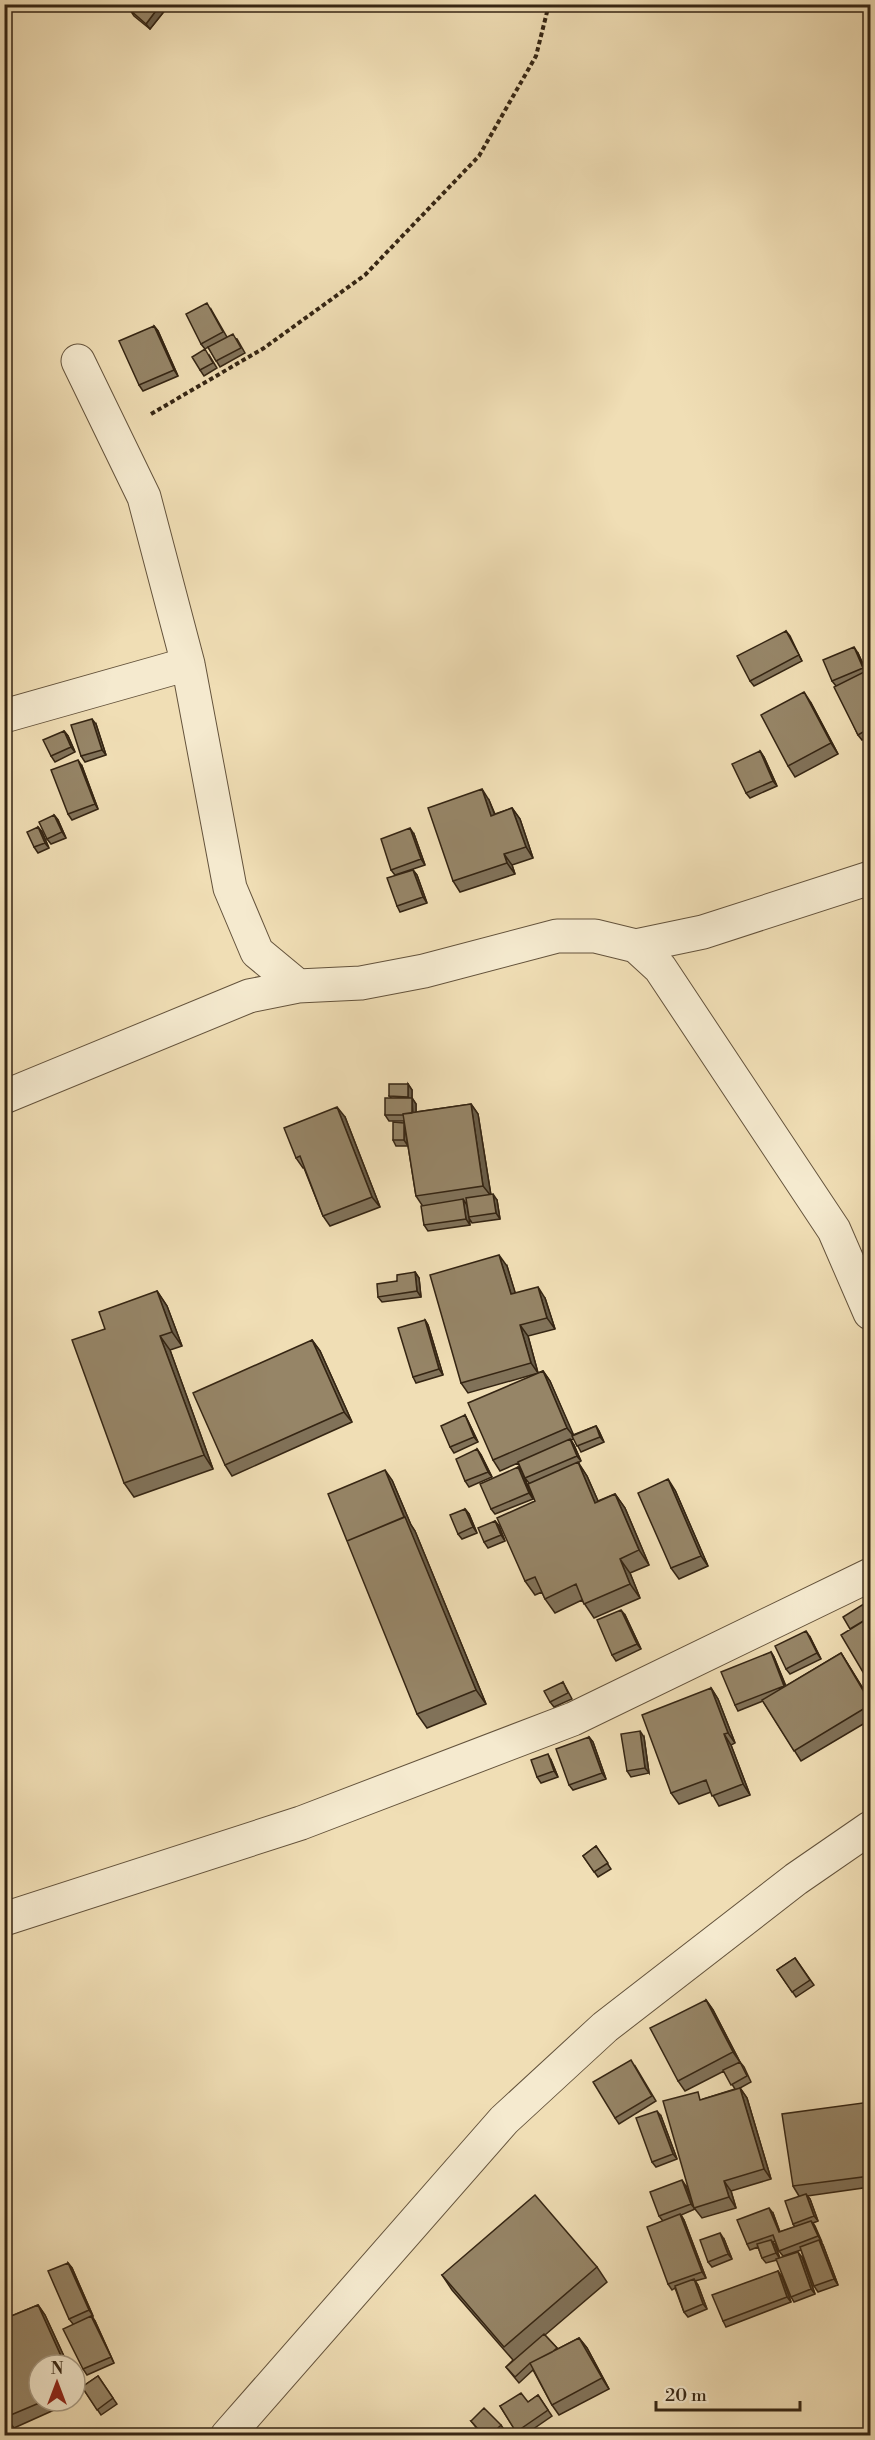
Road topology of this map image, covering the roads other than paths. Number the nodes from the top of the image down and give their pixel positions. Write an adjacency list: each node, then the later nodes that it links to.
1 (78, 360): 2 (street)
2 (188, 664): 3 (street); 6 (street)
3 (4, 716)
4 (870, 878): 5 (street)
5 (636, 946): 6 (street); 8 (street)
6 (298, 986): 7 (street)
7 (4, 1097)
8 (870, 1313)
9 (870, 1575): 11 (street)
10 (870, 1828): 12 (street)
11 (4, 1919)
12 (227, 2436)

